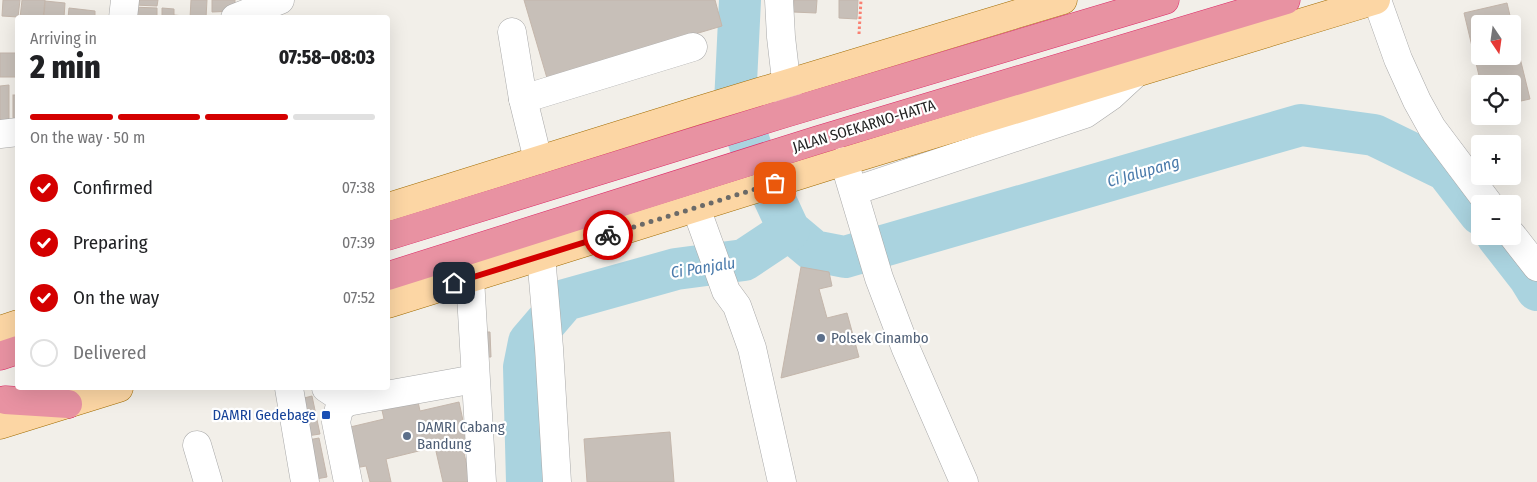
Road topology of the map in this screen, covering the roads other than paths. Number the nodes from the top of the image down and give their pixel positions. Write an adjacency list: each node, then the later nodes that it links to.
1 (125, 0): 8 (street)
2 (280, 0): 9 (street)
3 (779, 0): 13 (street)
4 (1063, 0): 13 (main road)
5 (1165, 0): 15 (highway)
6 (1286, 0): 28 (highway, JALAN SOEKARNO-HATTA)
7 (1376, 0): 12 (main road, JALAN SOEKARNO-HATTA); 20 (street)
8 (123, 15)
9 (242, 15)
10 (512, 32): 14 (street)
11 (693, 47): 14 (street)
12 (1137, 72): 19 (main road, JALAN SOEKARNO-HATTA); 21 (street)
13 (781, 86): 15 (street); 18 (main road)
14 (523, 99): 18 (street)
15 (788, 113): 24 (highway)
16 (15, 132): 17 (street)
17 (0, 134)
18 (538, 160): 22 (main road)
19 (835, 164): 21 (street); 23 (main road, JALAN SOEKARNO-HATTA)
20 (1482, 195)
21 (857, 200): 51 (street)
22 (390, 206)
23 (696, 208): 26 (main road); 50 (street)
24 (390, 235)
25 (1520, 245): 27 (street)
26 (541, 256): 29 (main road); 49 (street)
27 (1537, 268)
28 (390, 275)
29 (470, 278): 30 (main road); 35 (street)
30 (390, 303)
31 (15, 325): 32 (main road)
32 (0, 330)
33 (15, 351): 34 (highway)
34 (0, 356)
35 (475, 379): 36 (street); 48 (street)
36 (390, 389)
37 (38, 390): 43 (highway)
38 (113, 390): 42 (main road)
39 (289, 390): 46 (street)
40 (379, 390): 41 (street)
41 (336, 395): 47 (street)
42 (68, 404): 43 (highway)
43 (2, 409)
44 (196, 445): 45 (street)
45 (208, 482)
46 (305, 482)
47 (348, 482)
48 (482, 482)
49 (557, 482)
50 (782, 482)
51 (964, 482)

